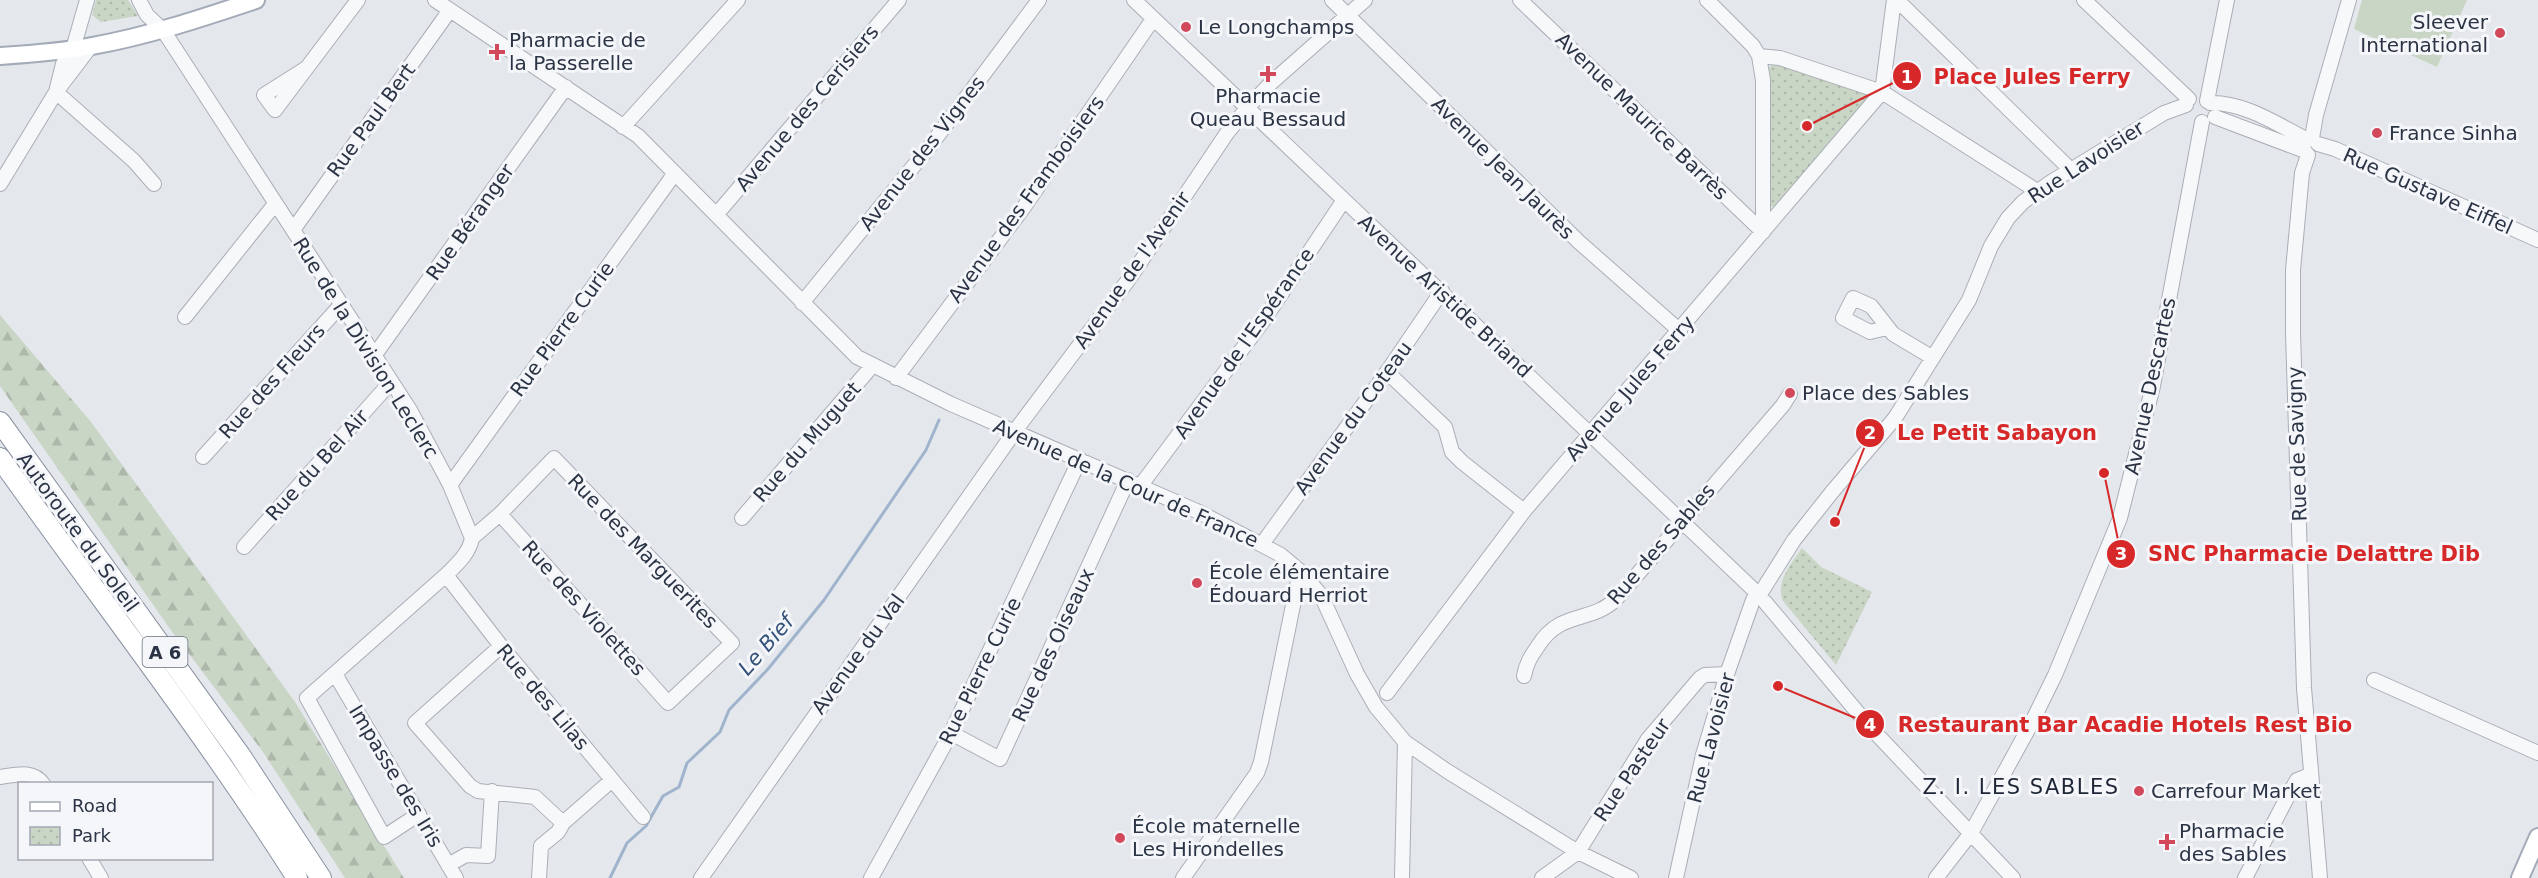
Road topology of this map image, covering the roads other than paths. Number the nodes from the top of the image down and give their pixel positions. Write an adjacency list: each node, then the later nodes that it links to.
1 (87, 0): 23 (street)
2 (139, 0): 21 (street, Rue de la Division Leclerc)
3 (256, 0): 21 (main road)
4 (358, 0): 28 (street)
5 (435, 0): 18 (street, Avenue de la Cour de France)
6 (738, 0): 36 (street)
7 (899, 0): 45 (street, Avenue des Cerisiers)
8 (1039, 0): 50 (street, Avenue des Vignes)
9 (1134, 0): 20 (street, Avenue Aristide Briand)
10 (1332, 0): 19 (street, Avenue Jean Jaurès)
11 (1365, 0): 19 (street, Avenue de l'Avenir)
12 (1520, 0): 47 (street, Avenue Maurice Barrès)
13 (1707, 0): 26 (street)
14 (1896, 0): 30 (street); 38 (street)
15 (2084, 0): 32 (street)
16 (2226, 0): 33 (street)
17 (2349, 0): 37 (street, Rue de Savigny)
18 (450, 10): 29 (street, Avenue de la Cour de France); 46 (street, Rue Paul Bert)
19 (1348, 14): 34 (street, Avenue de l'Avenir); 54 (street, Avenue Jean Jaurès)
20 (1154, 19): 34 (street, Avenue Aristide Briand); 59 (street, Avenue des Framboisiers)
21 (163, 30): 22 (main road); 44 (street, Rue de la Division Leclerc)
22 (91, 46): 23 (main road); 31 (street)
23 (73, 49): 24 (main road); 27 (street)
24 (46, 52): 25 (main road); 27 (street)
25 (0, 56)
26 (1759, 57): 30 (street); 47 (street)
27 (63, 64): 31 (street)
28 (305, 69)
29 (566, 87): 36 (street, Avenue de la Cour de France); 55 (street, Rue Béranger)
30 (1882, 92): 42 (street); 47 (street, Avenue Jules Ferry)
31 (56, 93): 40 (street); 41 (street)
32 (2187, 102): 33 (street); 35 (street); 38 (street, Rue Lavoisier)
33 (2208, 102): 35 (street); 37 (street)
34 (1248, 107): 43 (street, Avenue Aristide Briand); 63 (street, Avenue de l'Avenir)
35 (2208, 120): 37 (street); 98 (street, Avenue Descartes)
36 (623, 127): 39 (street, Avenue de la Cour de France)
37 (2310, 145): 48 (street, Rue Gustave Eiffel); 90 (street, Rue de Savigny)
38 (2071, 170): 42 (street, Rue Lavoisier)
39 (675, 173): 45 (street, Avenue de la Cour de France); 69 (street, Rue Pierre Curie)
40 (0, 184)
41 (154, 184)
42 (2037, 191): 56 (street, Rue Lavoisier)
43 (1344, 200): 49 (street, Avenue Aristide Briand); 68 (street, Avenue de l'Espérance)
44 (275, 204): 46 (street, Rue de la Division Leclerc); 52 (street)
45 (716, 216): 50 (street, Avenue de la Cour de France)
46 (293, 230): 51 (street, Rue de la Division Leclerc)
47 (1763, 232): 54 (street, Avenue Jules Ferry)
48 (2538, 240)
49 (1442, 291): 58 (street, Avenue du Coteau); 64 (street, Avenue Aristide Briand)
50 (802, 303): 57 (street, Avenue de la Cour de France)
51 (341, 305): 55 (street, Rue de la Division Leclerc); 65 (street, Rue des Fleurs)
52 (185, 316)
53 (1887, 328): 56 (street)
54 (1680, 331): 64 (street, Avenue Jules Ferry)
55 (374, 356): 60 (street, Rue de la Division Leclerc)
56 (1933, 358): 79 (street, Rue Lavoisier)
57 (872, 366): 59 (street, Avenue de la Cour de France); 72 (street, Rue du Muguet)
58 (1387, 372): 70 (street); 75 (street, Avenue du Coteau)
59 (896, 378): 63 (street, Avenue de la Cour de France)
60 (390, 383): 69 (street, Rue de la Division Leclerc); 76 (street, Rue du Bel Air)
61 (1790, 394): 73 (street, Rue des Sables)
62 (0, 422): 105 (highway, Autoroute du Soleil / A 6)
63 (1015, 431): 67 (street, Avenue de la Cour de France); 108 (street, Avenue du Val)
64 (1590, 434): 70 (street, Avenue Jules Ferry); 73 (street, Avenue Aristide Briand)
65 (203, 457)
66 (0, 458): 104 (highway, Autoroute du Soleil / A 6)
67 (1080, 459): 68 (street, Avenue de la Cour de France); 87 (street, Rue Pierre Curie)
68 (1135, 483): 75 (street, Avenue de la Cour de France); 87 (street, Rue des Oiseaux)
69 (450, 485): 74 (street, Rue de la Division Leclerc)
70 (1524, 512): 85 (street, Avenue Jules Ferry)
71 (500, 514): 74 (street); 86 (street, Rue des Violettes); 86 (street, Rue des Marguerites)
72 (742, 518)
73 (1682, 520): 79 (street, Avenue Aristide Briand); 83 (street, Rue des Sables)
74 (472, 538): 78 (street)
75 (1262, 544): 77 (street, Avenue de la Cour de France)
76 (244, 547)
77 (1300, 571): 88 (street, Avenue de la Cour de France); 110 (street)
78 (446, 575): 80 (street, Rue des Lilas); 81 (street)
79 (1759, 596): 82 (street, Rue Lavoisier); 98 (street, Avenue Aristide Briand)
80 (501, 646): 92 (street, Rue des Lilas); 94 (street)
81 (335, 674): 95 (street, Impasse des Iris); 95 (street)
82 (1727, 674): 100 (street, Rue Pasteur); 114 (street, Rue Lavoisier)
83 (1524, 676)
84 (2374, 680): 89 (street)
85 (1387, 693)
86 (669, 703)
87 (951, 733): 109 (street, Rue Pierre Curie)
88 (1405, 742): 100 (street, Avenue de la Cour de France); 111 (street)
89 (2538, 753)
90 (2310, 775): 117 (street); 118 (street, Rue de Savigny)
91 (0, 777): 93 (street)
92 (612, 780): 96 (street, Rue des Lilas); 97 (street)
93 (42, 782)
94 (492, 791): 97 (street); 102 (street)
95 (419, 814): 102 (street, Impasse des Iris)
96 (643, 817)
97 (563, 823): 107 (street)
98 (1971, 833): 115 (street, Avenue Descartes); 116 (street, Avenue Aristide Briand)
99 (2538, 837): 119 (main road)
100 (1578, 852): 112 (street, Rue Pasteur); 113 (street, Avenue de la Cour de France)
101 (90, 860): 103 (street)
102 (448, 865): 106 (street, Impasse des Iris)
103 (101, 878)
104 (297, 878)
105 (321, 878)
106 (456, 878)
107 (539, 878)
108 (701, 878)
109 (871, 878)
110 (1183, 878)
111 (1401, 878)
112 (1542, 878)
113 (1631, 878)
114 (1677, 878)
115 (1936, 878)
116 (2013, 878)
117 (2245, 878)
118 (2319, 878)
119 (2520, 878)

